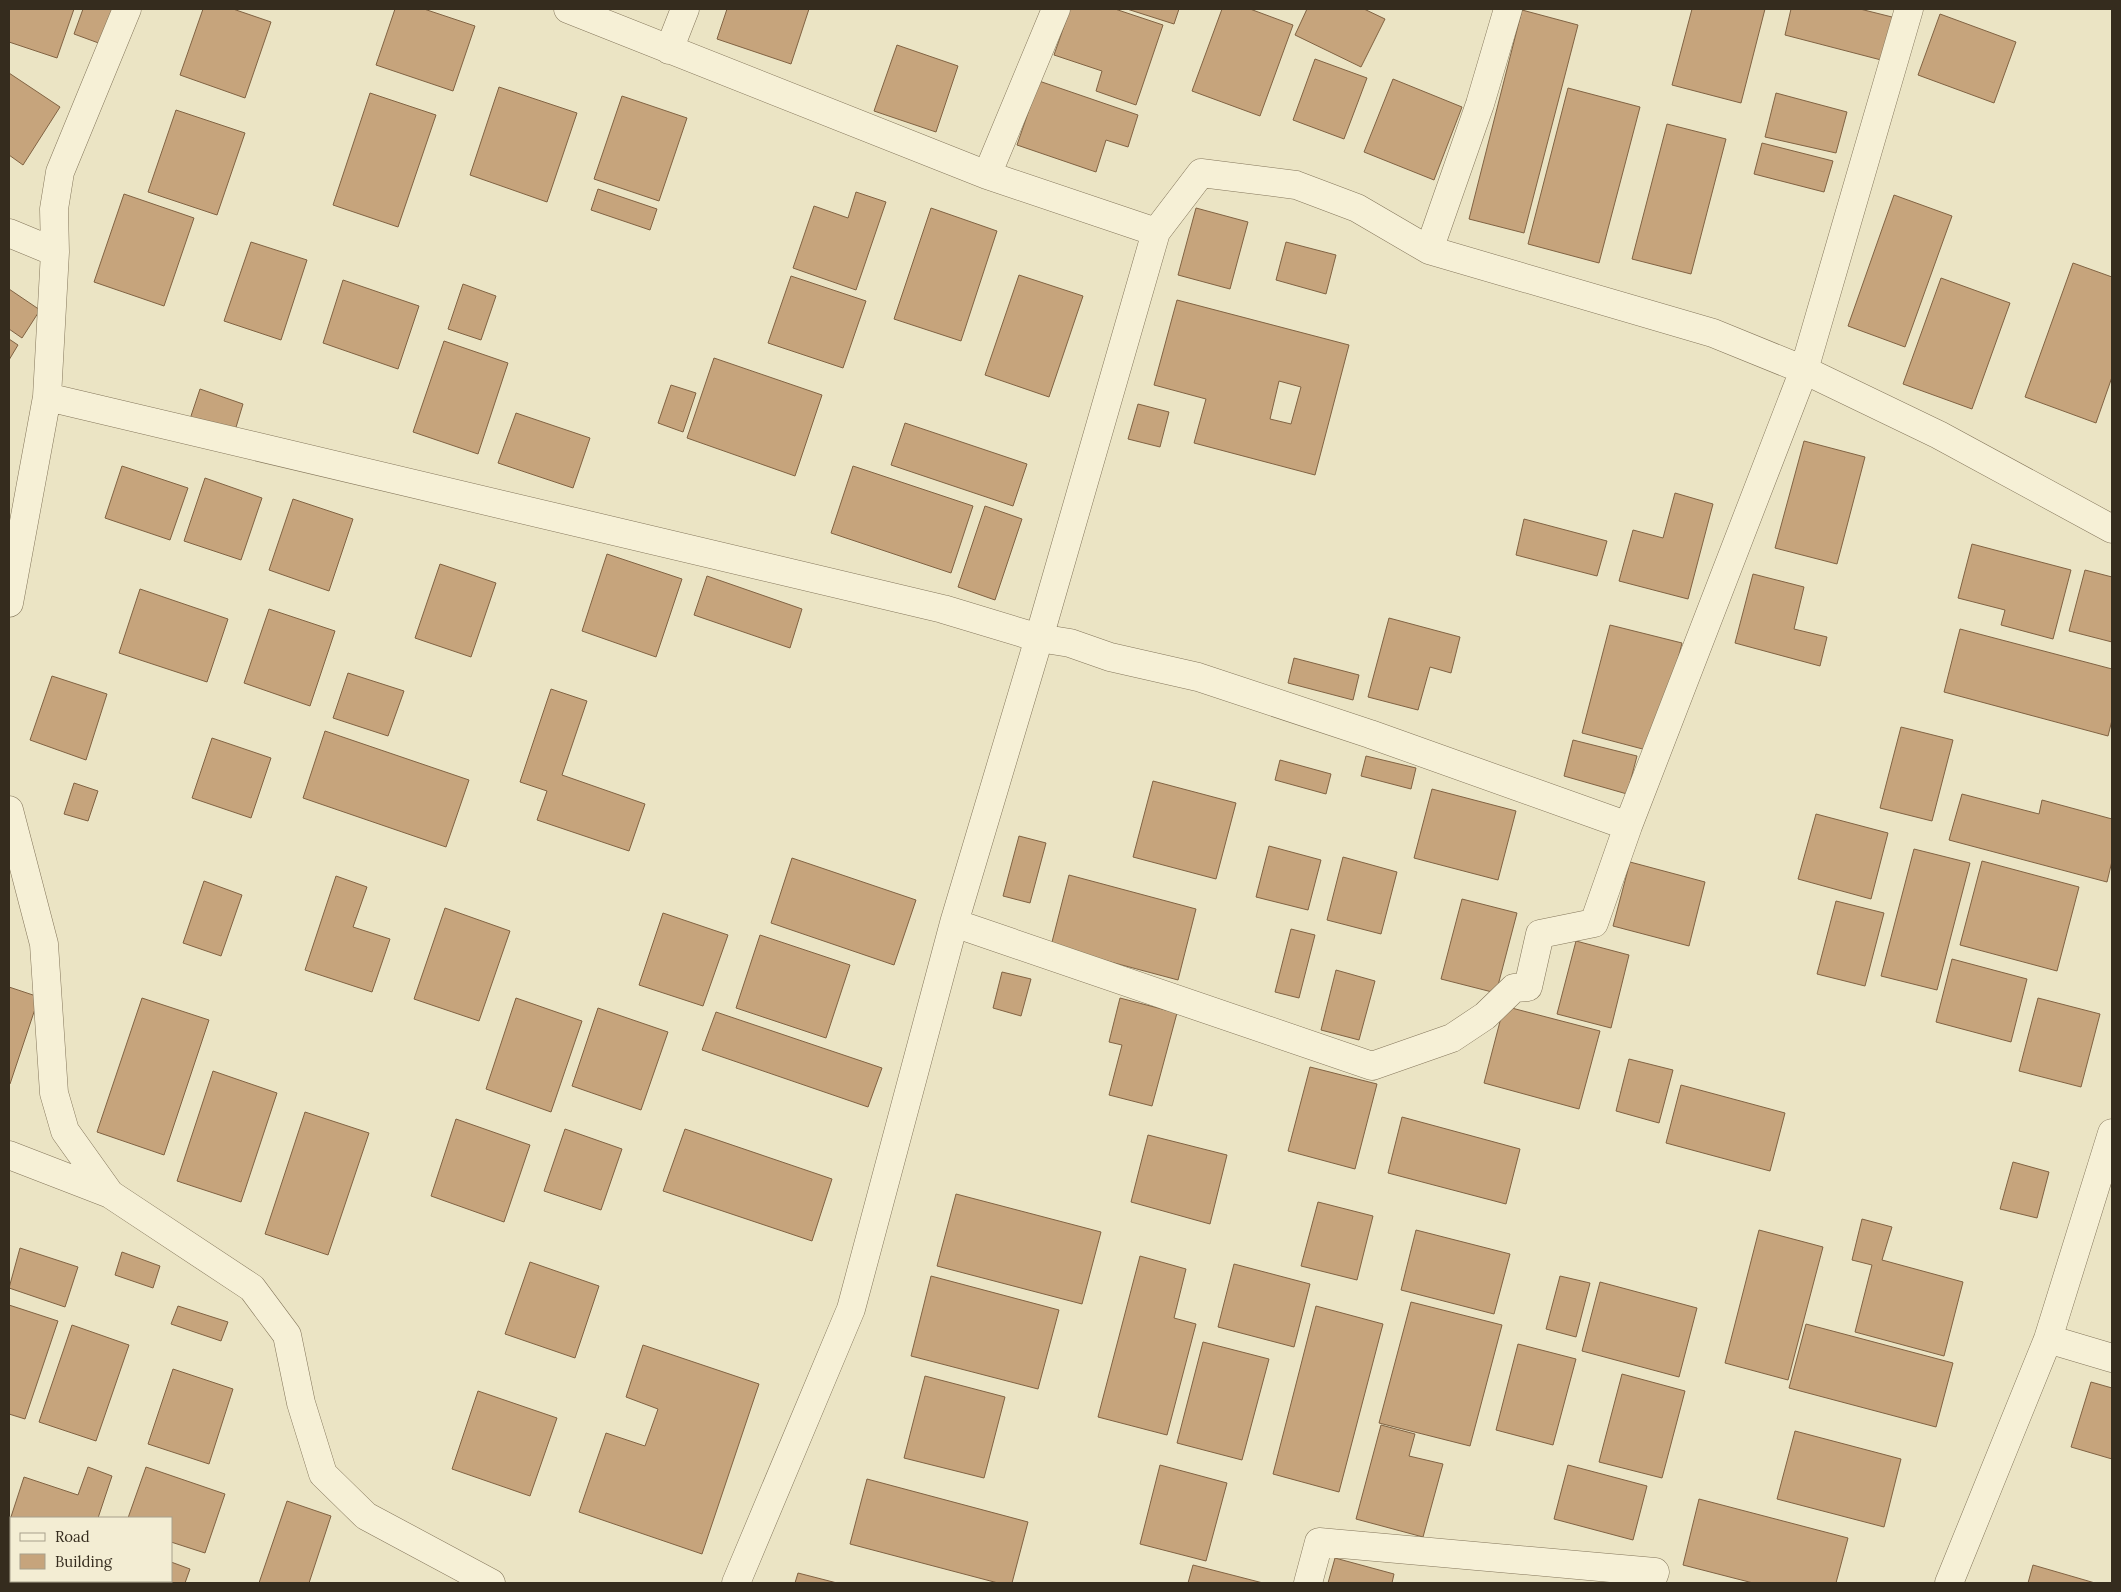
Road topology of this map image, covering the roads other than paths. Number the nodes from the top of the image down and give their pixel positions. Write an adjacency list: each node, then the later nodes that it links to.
1 (127, 9): 12 (street)
2 (568, 9): 7 (street)
3 (685, 9): 7 (street)
4 (1056, 9): 8 (street)
5 (1508, 9): 11 (street)
6 (1910, 9): 13 (street)
7 (669, 50): 8 (street)
8 (987, 175): 9 (street)
9 (1156, 232): 11 (street); 18 (street)
10 (9, 233): 12 (street)
11 (1429, 250): 13 (street)
12 (55, 252): 14 (street)
13 (1804, 370): 15 (street); 20 (street)
14 (47, 397): 16 (street); 18 (street)
15 (2112, 529)
16 (13, 547): 17 (street)
17 (9, 603)
18 (1040, 638): 20 (street); 21 (street)
19 (9, 810): 24 (street)
20 (1628, 826): 21 (street)
21 (954, 922): 28 (street)
22 (2112, 1133): 25 (street)
23 (9, 1155): 24 (street)
24 (110, 1194): 27 (street)
25 (2048, 1339): 26 (street); 31 (street)
26 (2112, 1358)
27 (491, 1583)
28 (736, 1583)
29 (1308, 1583): 30 (street)
30 (1652, 1583)
31 (1949, 1583)

